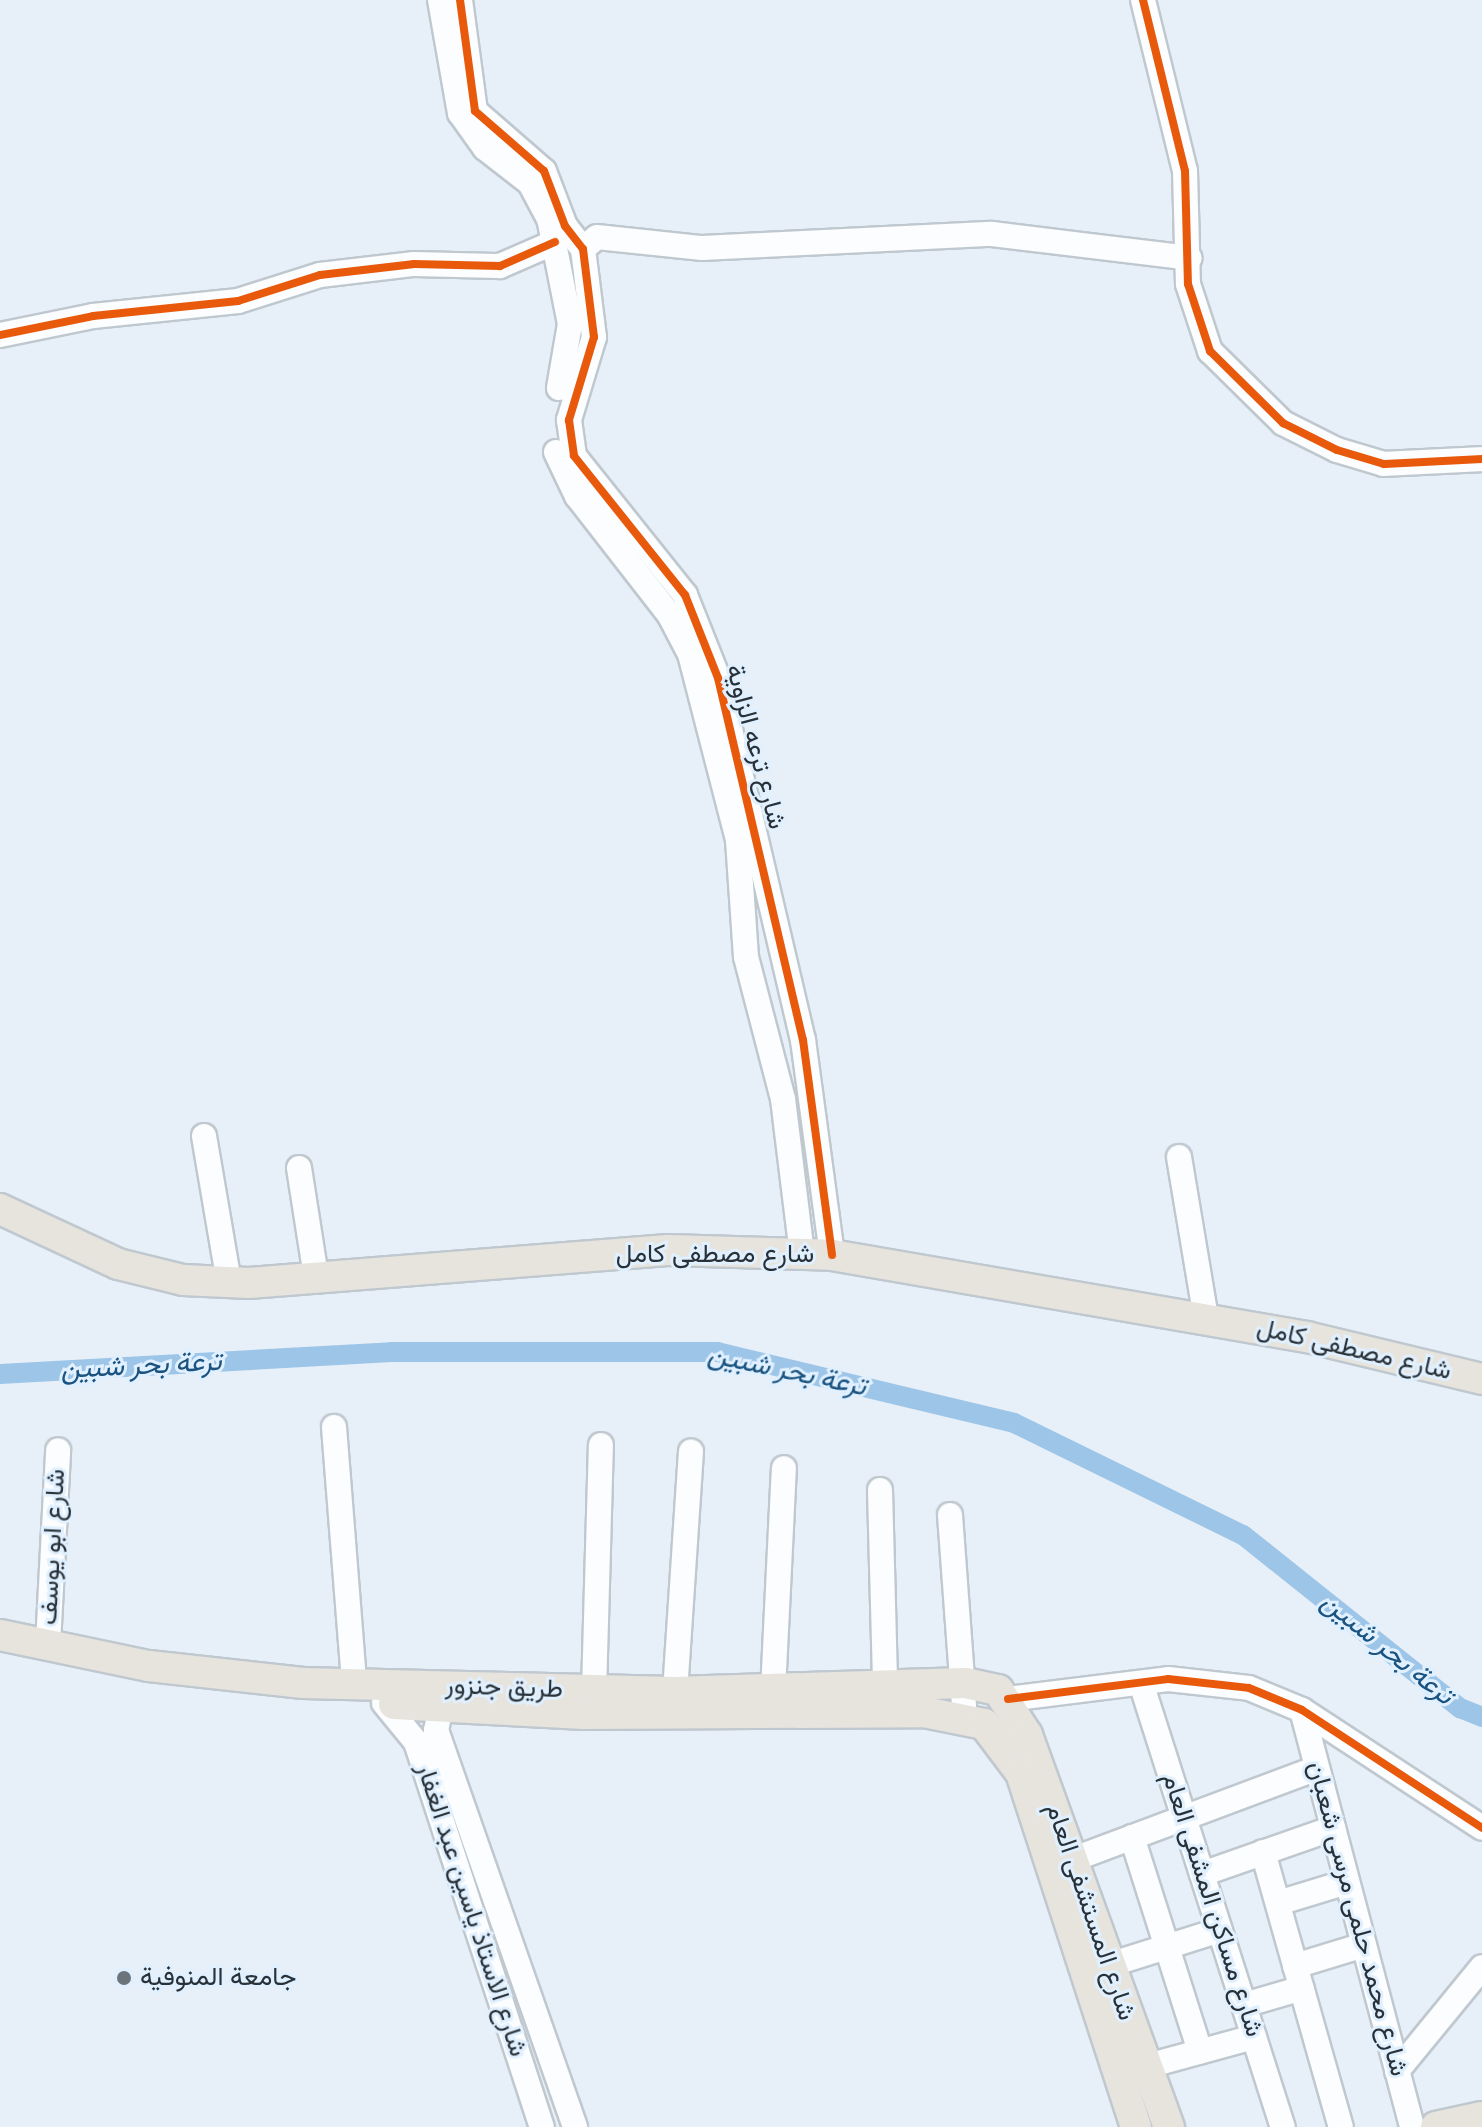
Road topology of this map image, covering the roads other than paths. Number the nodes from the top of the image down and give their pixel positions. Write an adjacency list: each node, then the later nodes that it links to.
1 (440, 0): 4 (street, شارع ترعه الزاوية)
2 (460, 0): 5 (street, شارع ترعه الزاوية)
3 (1143, 0): 6 (street)
4 (555, 242): 7 (street); 13 (street, شارع ترعه الزاوية)
5 (583, 249): 6 (street); 13 (street, شارع ترعه الزاوية)
6 (1190, 258): 8 (street)
7 (0, 335)
8 (1482, 459)
9 (204, 1136): 15 (street)
10 (1179, 1157): 16 (street)
11 (299, 1168): 14 (street)
12 (0, 1209): 15 (main road, شارع مصطفى كامل)
13 (817, 1255): 14 (main road, شارع مصطفى كامل); 16 (main road, شارع مصطفى كامل)
14 (316, 1276): 15 (main road, شارع مصطفى كامل)
15 (229, 1283)
16 (1206, 1319): 17 (main road, شارع مصطفى كامل)
17 (1482, 1379)
18 (334, 1427): 28 (street)
19 (601, 1445): 33 (street)
20 (58, 1450): 26 (street, شارع ابو يوسف)
21 (691, 1452): 34 (street)
22 (784, 1468): 32 (street)
23 (880, 1490): 31 (street)
24 (950, 1515): 29 (street)
25 (0, 1635): 26 (main road, طريق جنزور)
26 (48, 1644): 28 (main road, طريق جنزور)
27 (0, 1652): 36 (main road, طريق جنزور)
28 (354, 1683): 33 (main road, طريق جنزور)
29 (965, 1683): 31 (main road, طريق جنزور); 35 (main road, طريق جنزور); 39 (street)
30 (1141, 1683): 35 (street); 38 (street); 41 (street, شارع مساكن المشفى العام)
31 (885, 1687): 32 (main road, طريق جنزور)
32 (773, 1691): 34 (main road, طريق جنزور)
33 (594, 1692): 34 (main road, طريق جنزور)
34 (675, 1692)
35 (1008, 1699): 46 (main road, شارع المستشفى العام)
36 (384, 1703): 37 (main road, طريق جنزور); 58 (street, شارع الاستاذ ياسين عبد الغفار)
37 (441, 1707): 39 (main road, طريق جنزور); 57 (street, شارع الاستاذ ياسين عبد الغفار)
38 (1302, 1710): 40 (street, شارع محمد حلمى مرسى شعبان); 43 (street)
39 (974, 1720): 66 (main road, شارع المستشفى العام)
40 (1317, 1768): 41 (street); 42 (street, شارع محمد حلمى مرسى شعبان)
41 (1184, 1818): 44 (street); 47 (street, شارع مساكن المشفى العام)
42 (1333, 1828): 45 (street); 48 (street, شارع محمد حلمى مرسى شعبان)
43 (1482, 1828)
44 (1132, 1837): 46 (street); 52 (street)
45 (1263, 1852): 47 (street); 49 (street)
46 (1074, 1859): 53 (main road, شارع المستشفى العام)
47 (1202, 1874): 50 (street, شارع مساكن المشفى العام)
48 (1347, 1882): 49 (street); 51 (street, شارع محمد حلمى مرسى شعبان)
49 (1278, 1903): 55 (street)
50 (1220, 1930): 52 (street); 56 (street, شارع مساكن المشفى العام)
51 (1364, 1945): 55 (street); 62 (street, شارع محمد حلمى مرسى شعبان)
52 (1167, 1947): 53 (street); 60 (street)
53 (1109, 1965): 61 (main road, شارع المستشفى العام)
54 (1482, 1967): 62 (street)
55 (1298, 1977): 56 (street); 69 (street)
56 (1244, 2005): 59 (street, شارع مساكن المشفى العام)
57 (540, 2027): 58 (street); 65 (street, شارع الاستاذ ياسين عبد الغفار)
58 (512, 2037): 64 (street, شارع الاستاذ ياسين عبد الغفار)
59 (1254, 2037): 60 (street); 68 (street, شارع مساكن المشفى العام)
60 (1200, 2052): 61 (street)
61 (1144, 2067): 67 (main road, شارع المستشفى العام)
62 (1397, 2071): 70 (street, شارع محمد حلمى مرسى شعبان)
63 (1482, 2117): 71 (main road)
64 (542, 2127)
65 (575, 2127)
66 (1136, 2127)
67 (1169, 2127)
68 (1283, 2127)
69 (1341, 2127)
70 (1412, 2127)
71 (1436, 2127)

